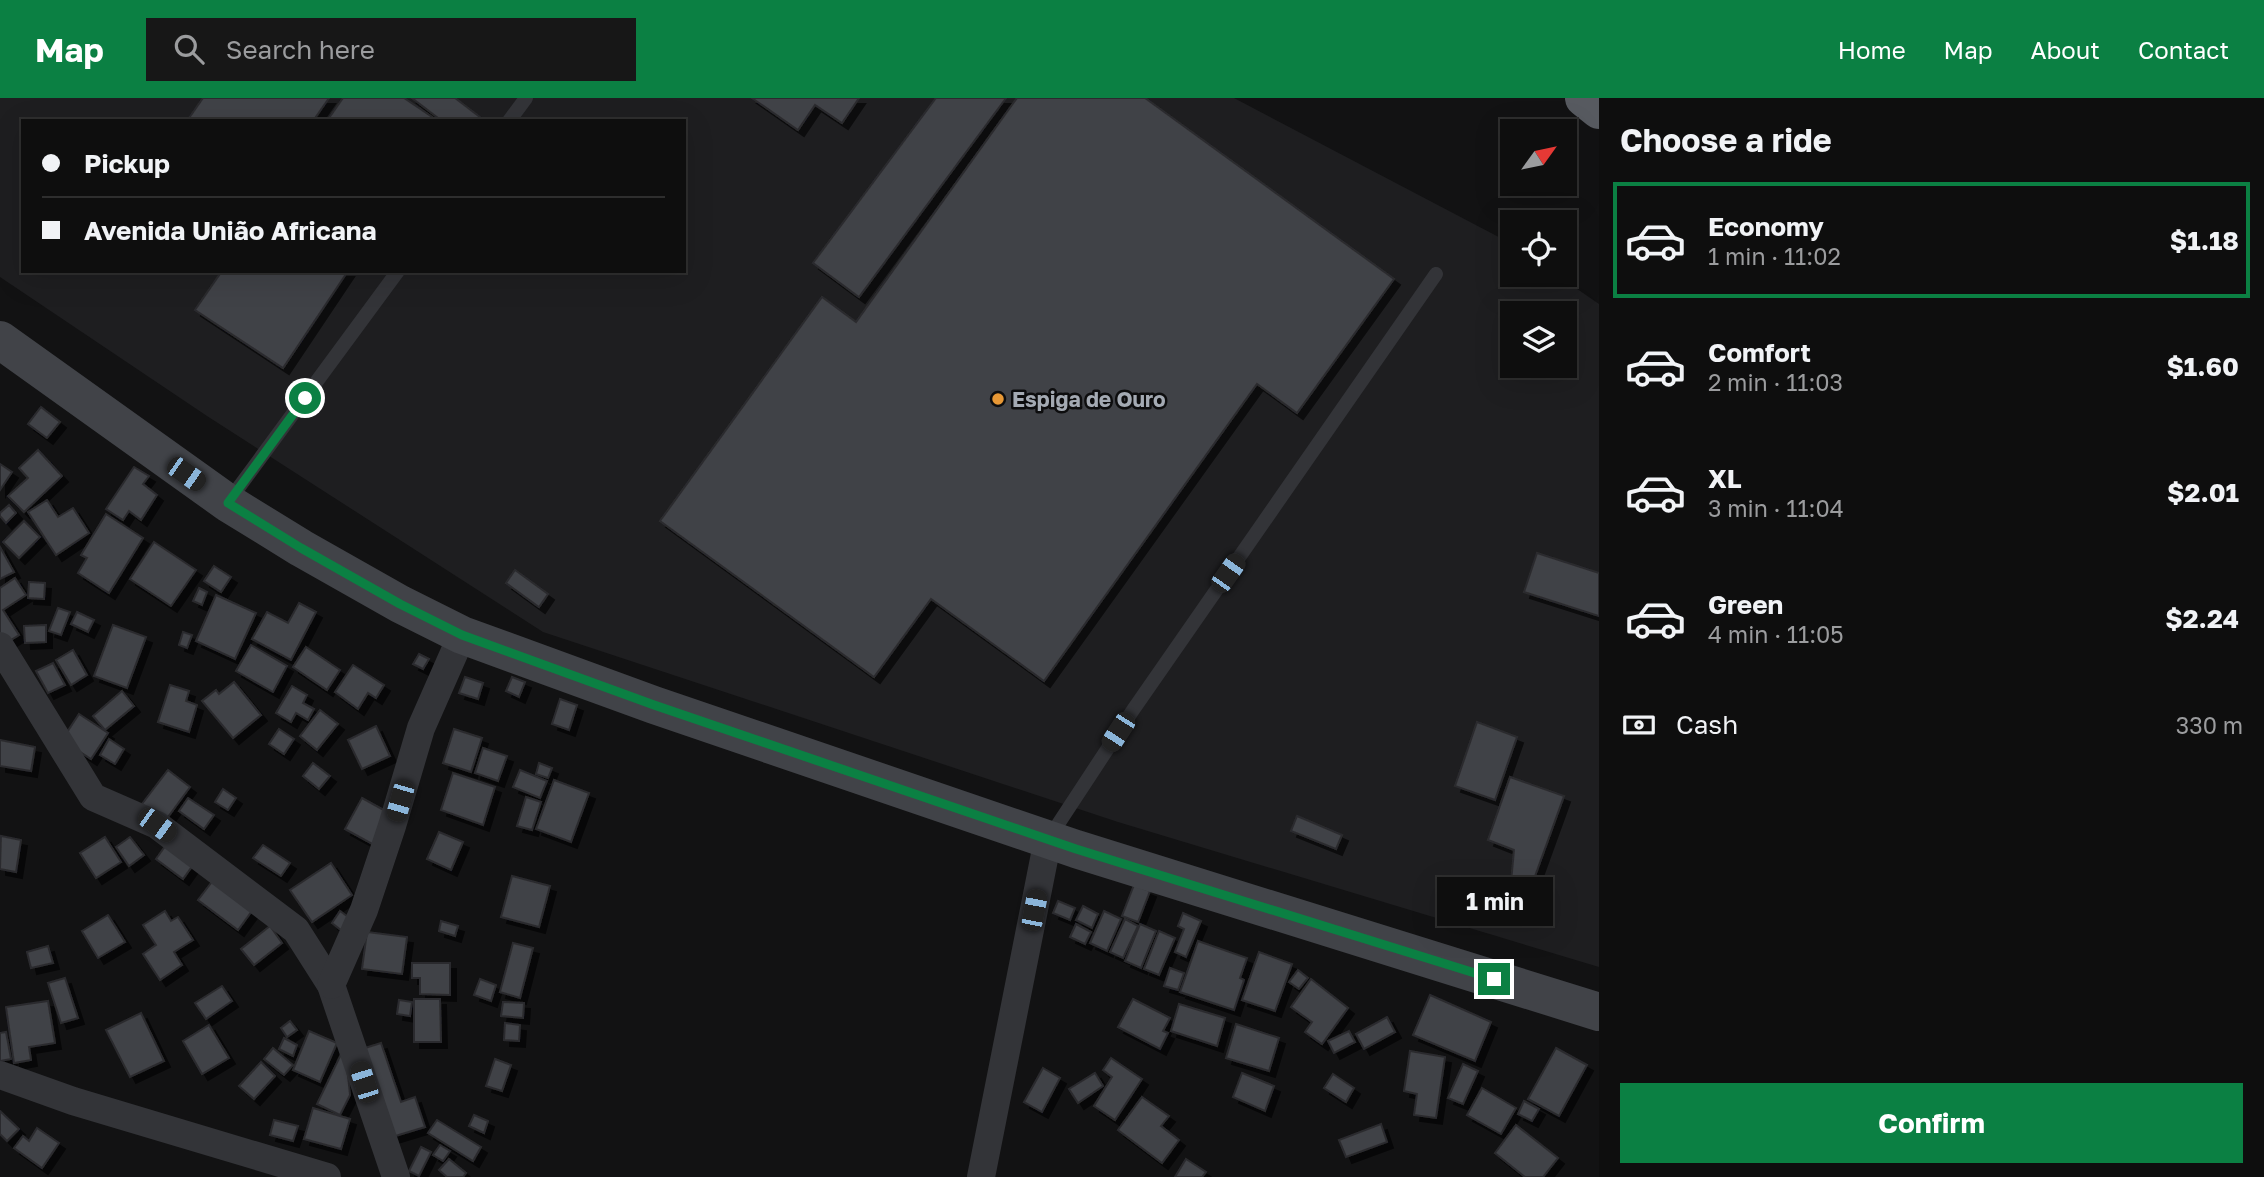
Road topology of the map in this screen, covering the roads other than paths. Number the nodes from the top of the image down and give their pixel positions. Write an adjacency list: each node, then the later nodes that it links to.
1 (526, 98): 4 (lane)
2 (1584, 98): 3 (highway)
3 (1599, 110)
4 (510, 119)
5 (397, 273): 8 (lane)
6 (1436, 274): 11 (lane)
7 (0, 340): 8 (main road)
8 (228, 503): 9 (main road)
9 (462, 635): 11 (main road); 12 (street)
10 (0, 646): 12 (street)
11 (1048, 839): 13 (main road); 17 (street)
12 (331, 985): 16 (street)
13 (1599, 1012)
14 (0, 1075): 15 (street)
15 (327, 1177)
16 (396, 1177)
17 (981, 1177)

